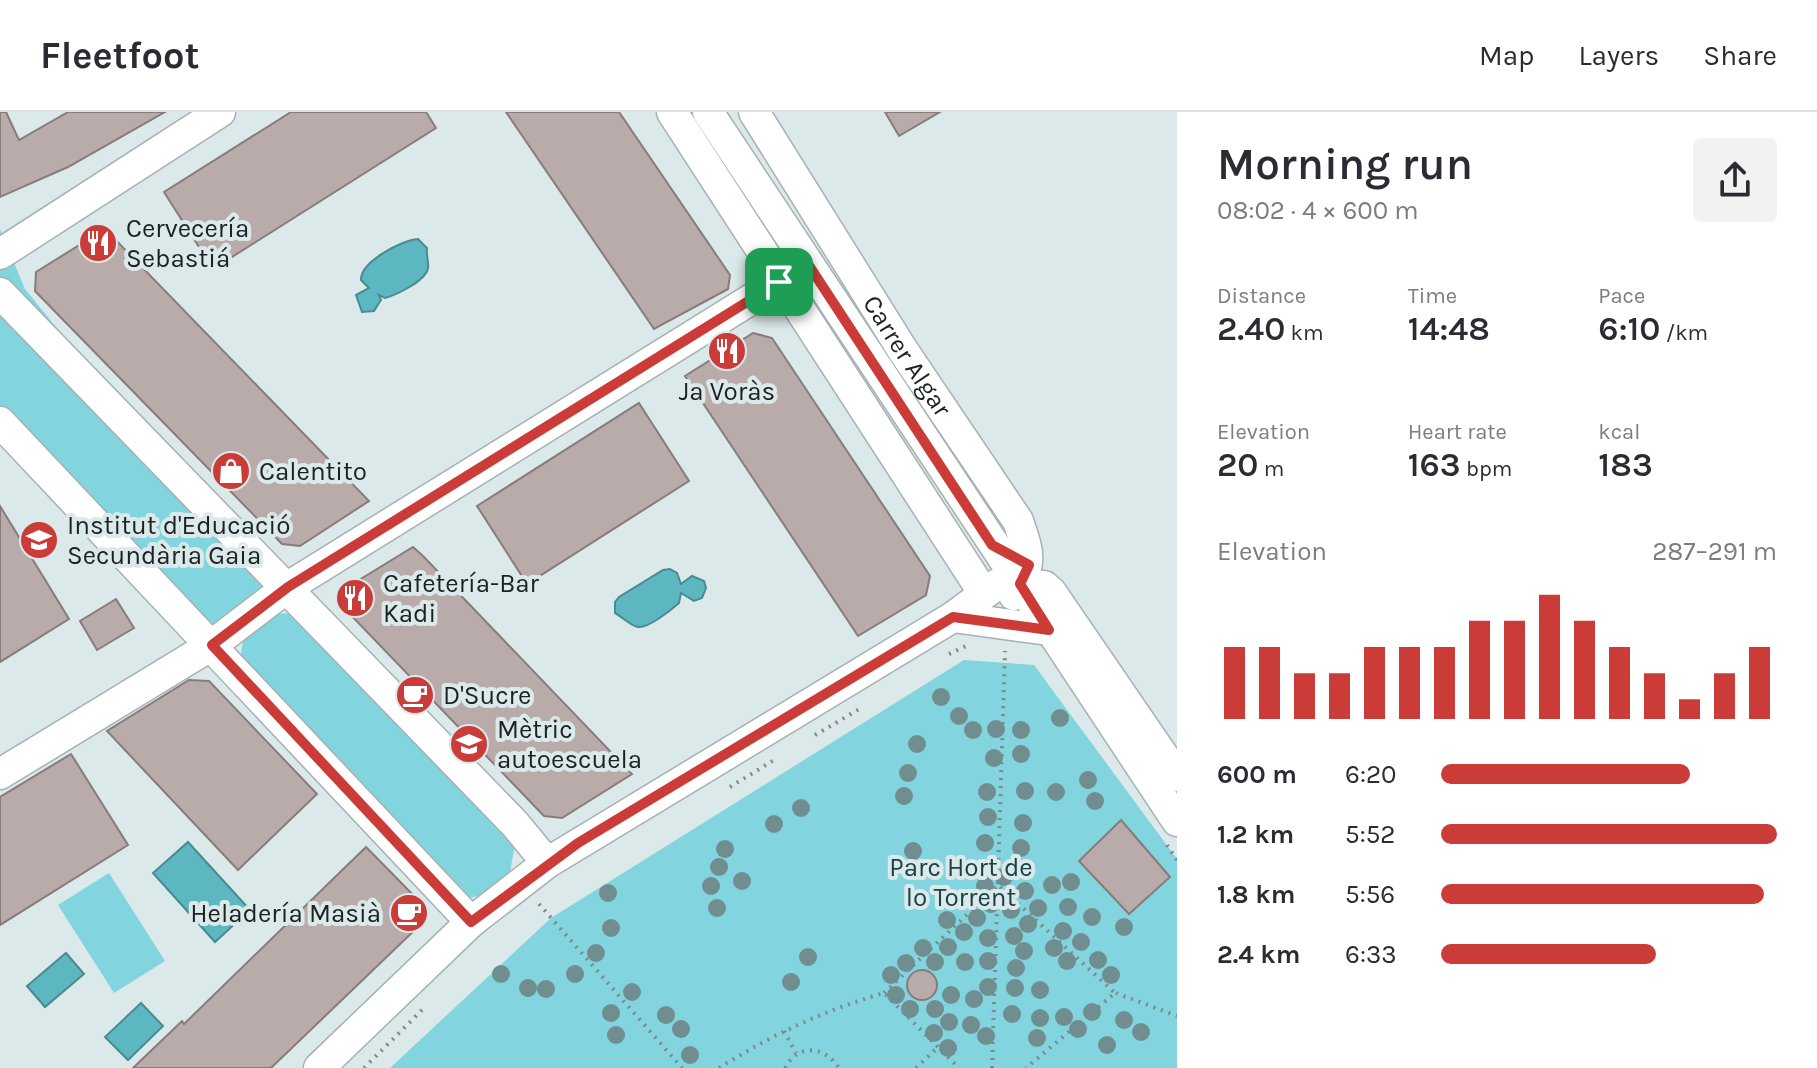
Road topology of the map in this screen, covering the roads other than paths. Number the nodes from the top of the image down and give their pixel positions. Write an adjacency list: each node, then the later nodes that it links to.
1 (220, 112): 5 (street)
2 (672, 112): 7 (street)
3 (708, 112): 6 (street, Carrer Algar)
4 (754, 112): 10 (street, Carrer Algar)
5 (0, 254)
6 (808, 264): 7 (street); 10 (street, Carrer Algar)
7 (779, 282): 10 (street); 11 (street)
8 (0, 293): 11 (street)
9 (0, 422): 14 (street)
10 (1005, 572): 12 (street); 13 (street); 16 (street)
11 (288, 587): 14 (street); 18 (street)
12 (953, 617): 13 (street); 18 (street)
13 (1049, 630): 17 (street)
14 (212, 645): 15 (street); 19 (street)
15 (0, 774)
16 (1177, 776)
17 (1177, 821)
18 (547, 863): 19 (street)
19 (471, 922): 20 (street)
20 (321, 1067)

